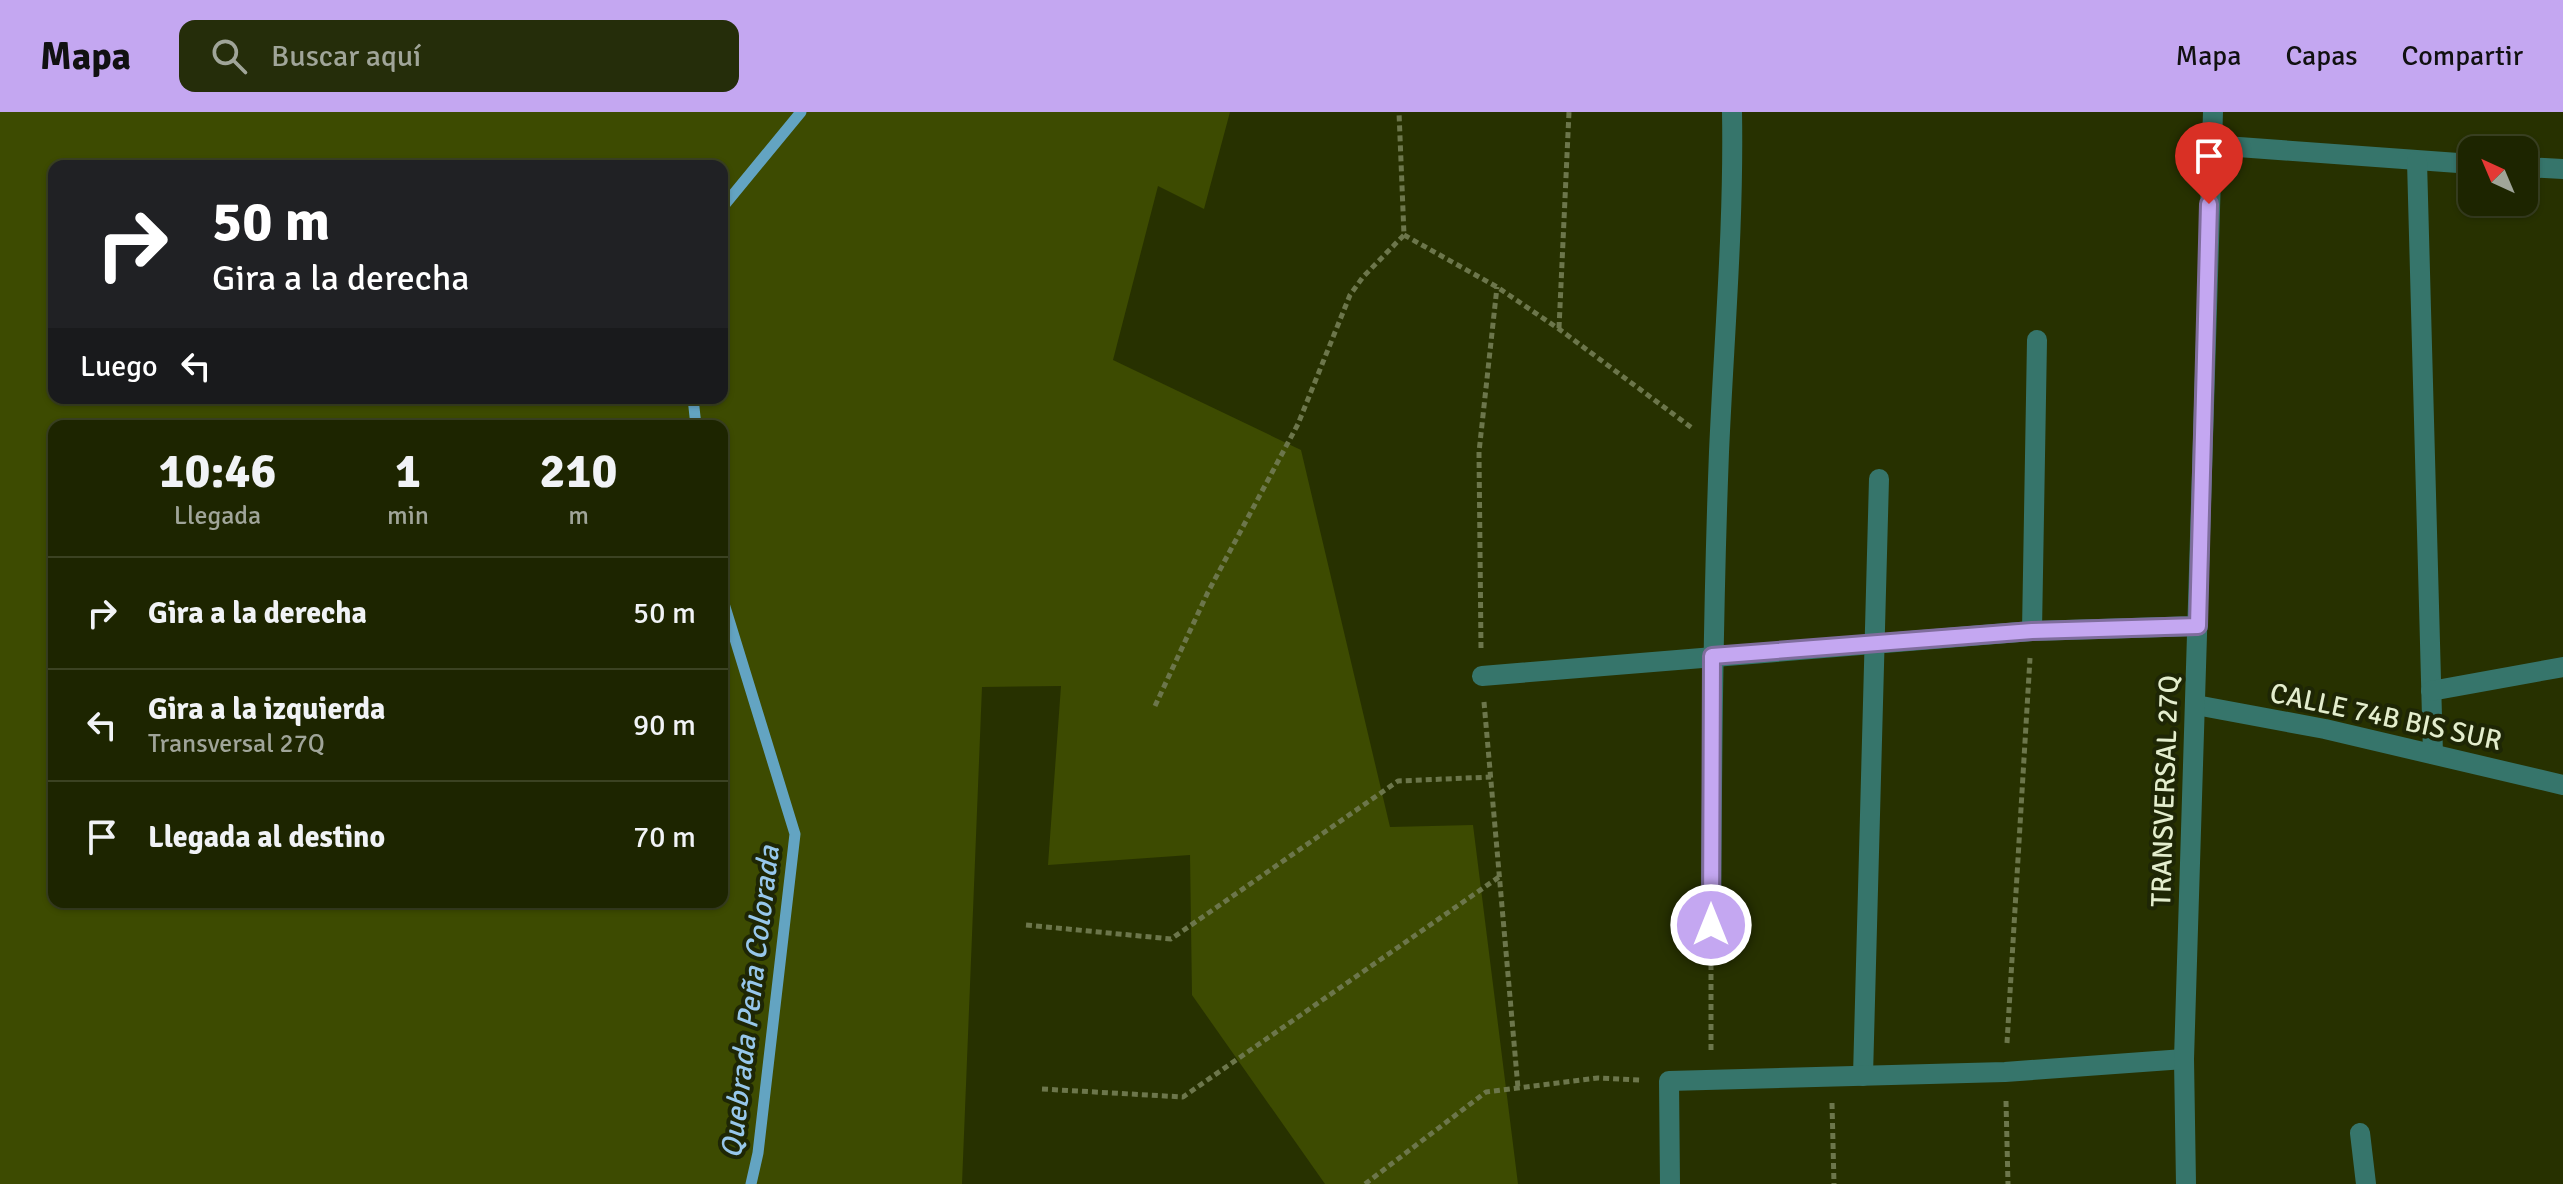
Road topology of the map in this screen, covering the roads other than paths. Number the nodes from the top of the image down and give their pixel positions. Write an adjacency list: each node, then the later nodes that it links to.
1 (1732, 112): 13 (street)
2 (2213, 112): 3 (street, TRANSVERSAL 27Q)
3 (2211, 145): 4 (street); 10 (street, TRANSVERSAL 27Q)
4 (2417, 161): 5 (street); 16 (street)
5 (2458, 163)
6 (2538, 168): 7 (street)
7 (2563, 169)
8 (2037, 340): 11 (street)
9 (1879, 479): 12 (street)
10 (2198, 626): 11 (street); 17 (street, TRANSVERSAL 27Q)
11 (2032, 631): 12 (street)
12 (1874, 643): 13 (street); 22 (street)
13 (1712, 656): 15 (street); 20 (street)
14 (2563, 667): 16 (street)
15 (1482, 676)
16 (2431, 691): 18 (street)
17 (2196, 705): 18 (street, CALLE 74B BIS SUR); 21 (street, TRANSVERSAL 27Q)
18 (2433, 754): 19 (street, CALLE 74B BIS SUR)
19 (2563, 785)
20 (1711, 925)
21 (2184, 1059): 22 (street); 25 (street, TRANSVERSAL 27Q)
22 (1863, 1076): 24 (street)
23 (2360, 1133): 26 (street)
24 (1670, 1184)
25 (2186, 1184)
26 (2366, 1184)

